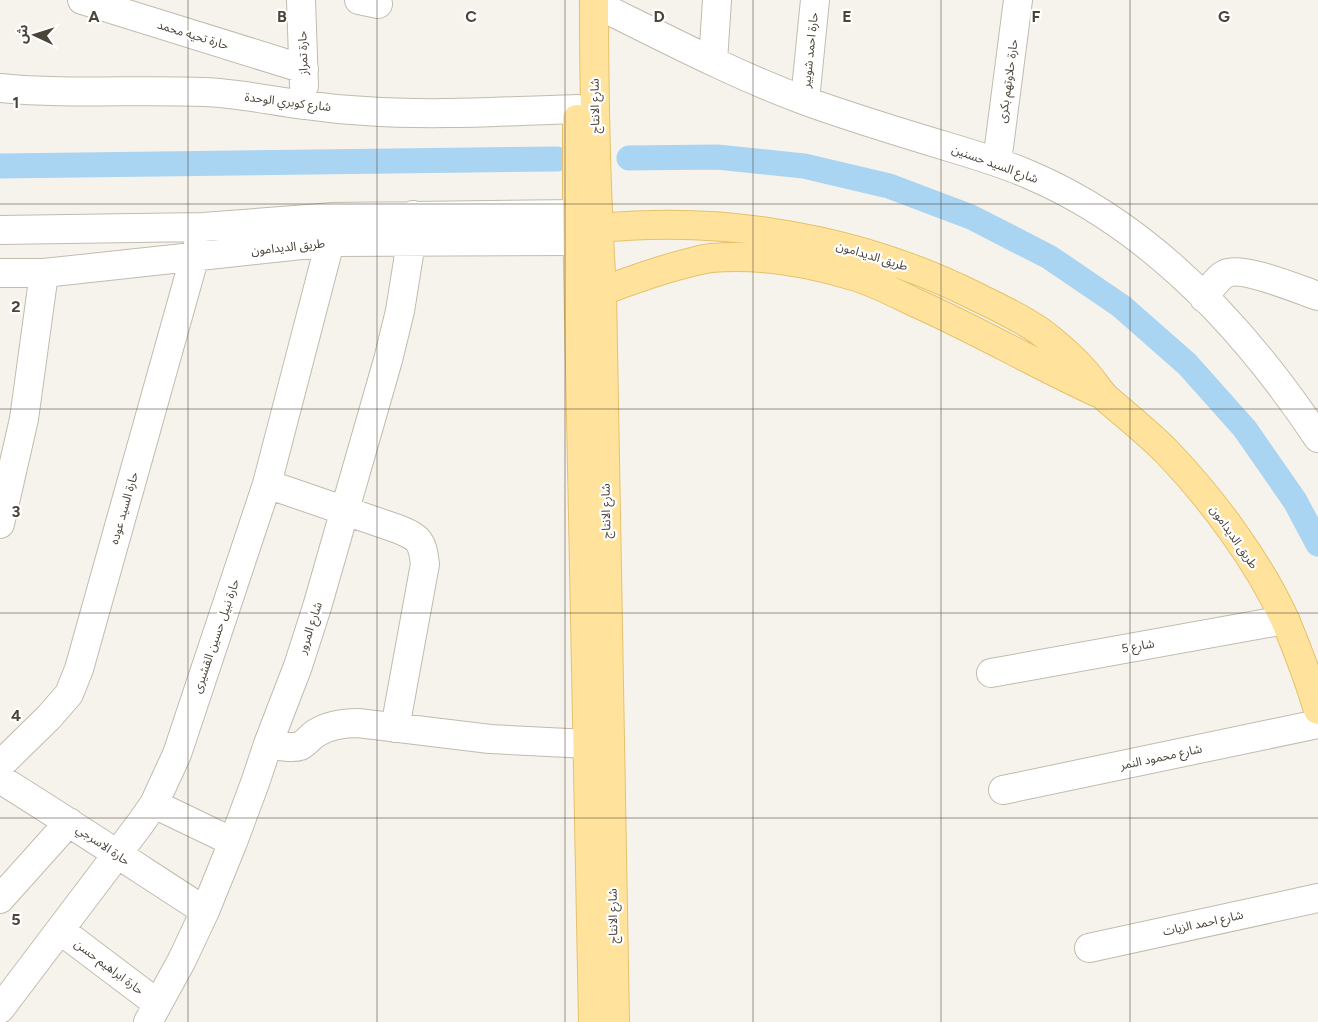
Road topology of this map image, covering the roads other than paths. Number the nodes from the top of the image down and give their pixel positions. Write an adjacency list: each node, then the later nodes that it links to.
1 (82, 0): 8 (street, حارة تحيه محمد)
2 (301, 0): 8 (street, حارة تمراز)
3 (717, 0): 7 (street)
4 (815, 0): 10 (street, حارة احمد شوبير)
5 (1018, 0): 13 (street, حارة حلاوتهم بكرى)
6 (588, 1): 7 (street, شارع السيد حسنين); 12 (main road, شارع الانتاج); 16 (main road, شارع الانتاج)
7 (713, 62): 10 (street, شارع السيد حسنين)
8 (304, 69): 11 (street, حارة تمراز)
9 (0, 88): 11 (street, شارع كوبري الوحدة)
10 (805, 100): 13 (street, شارع السيد حسنين)
11 (305, 105): 12 (street, شارع كوبري الوحدة)
12 (577, 109): 16 (main road, شارع الانتاج)
13 (997, 162): 26 (street, شارع السيد حسنين)
14 (413, 215): 16 (street, طريق الديدامون); 17 (street, طريق الديدامون); 19 (street, شارع المرور)
15 (203, 227): 17 (street, طريق الديدامون); 18 (street, طريق الديدامون); 20 (street, حارة السيد عوده)
16 (584, 228): 19 (street, طريق الديدامون); 21 (main road, طريق الديدامون); 24 (main road, شارع الانتاج); 37 (main road, شارع الانتاج)
17 (332, 229): 19 (street, طريق الديدامون); 20 (street, طريق الديدامون); 28 (street, حارة نبيل حسين القشيرى)
18 (0, 230)
19 (411, 242): 29 (street, شارع المرور)
20 (194, 258): 23 (street, طريق الديدامون); 38 (street, حارة السيد عوده)
21 (857, 264): 24 (main road, طريق الديدامون); 31 (main road, طريق الديدامون)
22 (0, 273): 23 (street, طريق الديدامون)
23 (44, 273): 30 (street)
24 (602, 291): 53 (main road, شارع الانتاج)
25 (1318, 296): 26 (street)
26 (1204, 298): 27 (street, شارع السيد حسنين)
27 (1318, 438)
28 (267, 484): 29 (street); 41 (street, حارة نبيل حسين القشيرى)
29 (345, 510): 35 (street); 36 (street, شارع المرور)
30 (0, 524)
31 (1285, 620): 32 (street, شارع 5); 33 (main road, طريق الديدامون)
32 (990, 673)
33 (1318, 710)
34 (1318, 724): 40 (street, شارع محمود النمر)
35 (395, 728): 36 (street); 37 (street)
36 (268, 744): 43 (street, شارع المرور)
37 (588, 744): 52 (main road, شارع الانتاج)
38 (0, 764)
39 (0, 779): 42 (street, حارة الاسرجي)
40 (1004, 790)
41 (154, 804): 43 (street); 44 (street, حارة نبيل حسين القشيرى)
42 (69, 822): 44 (street, حارة الاسرجي); 46 (street)
43 (233, 842): 47 (street, شارع المرور)
44 (117, 855): 47 (street, حارة الاسرجي); 48 (street, حارة نبيل حسين القشيرى)
45 (1318, 898): 49 (street, شارع احمد الزيات)
46 (0, 899)
47 (205, 911): 51 (street, شارع المرور)
48 (60, 930): 50 (street, حارة نبيل حسين القشيرى); 51 (street, حارة ابراهيم حسن)
49 (1089, 948)
50 (0, 1009)
51 (153, 1013)
52 (593, 1022)
53 (615, 1022)

